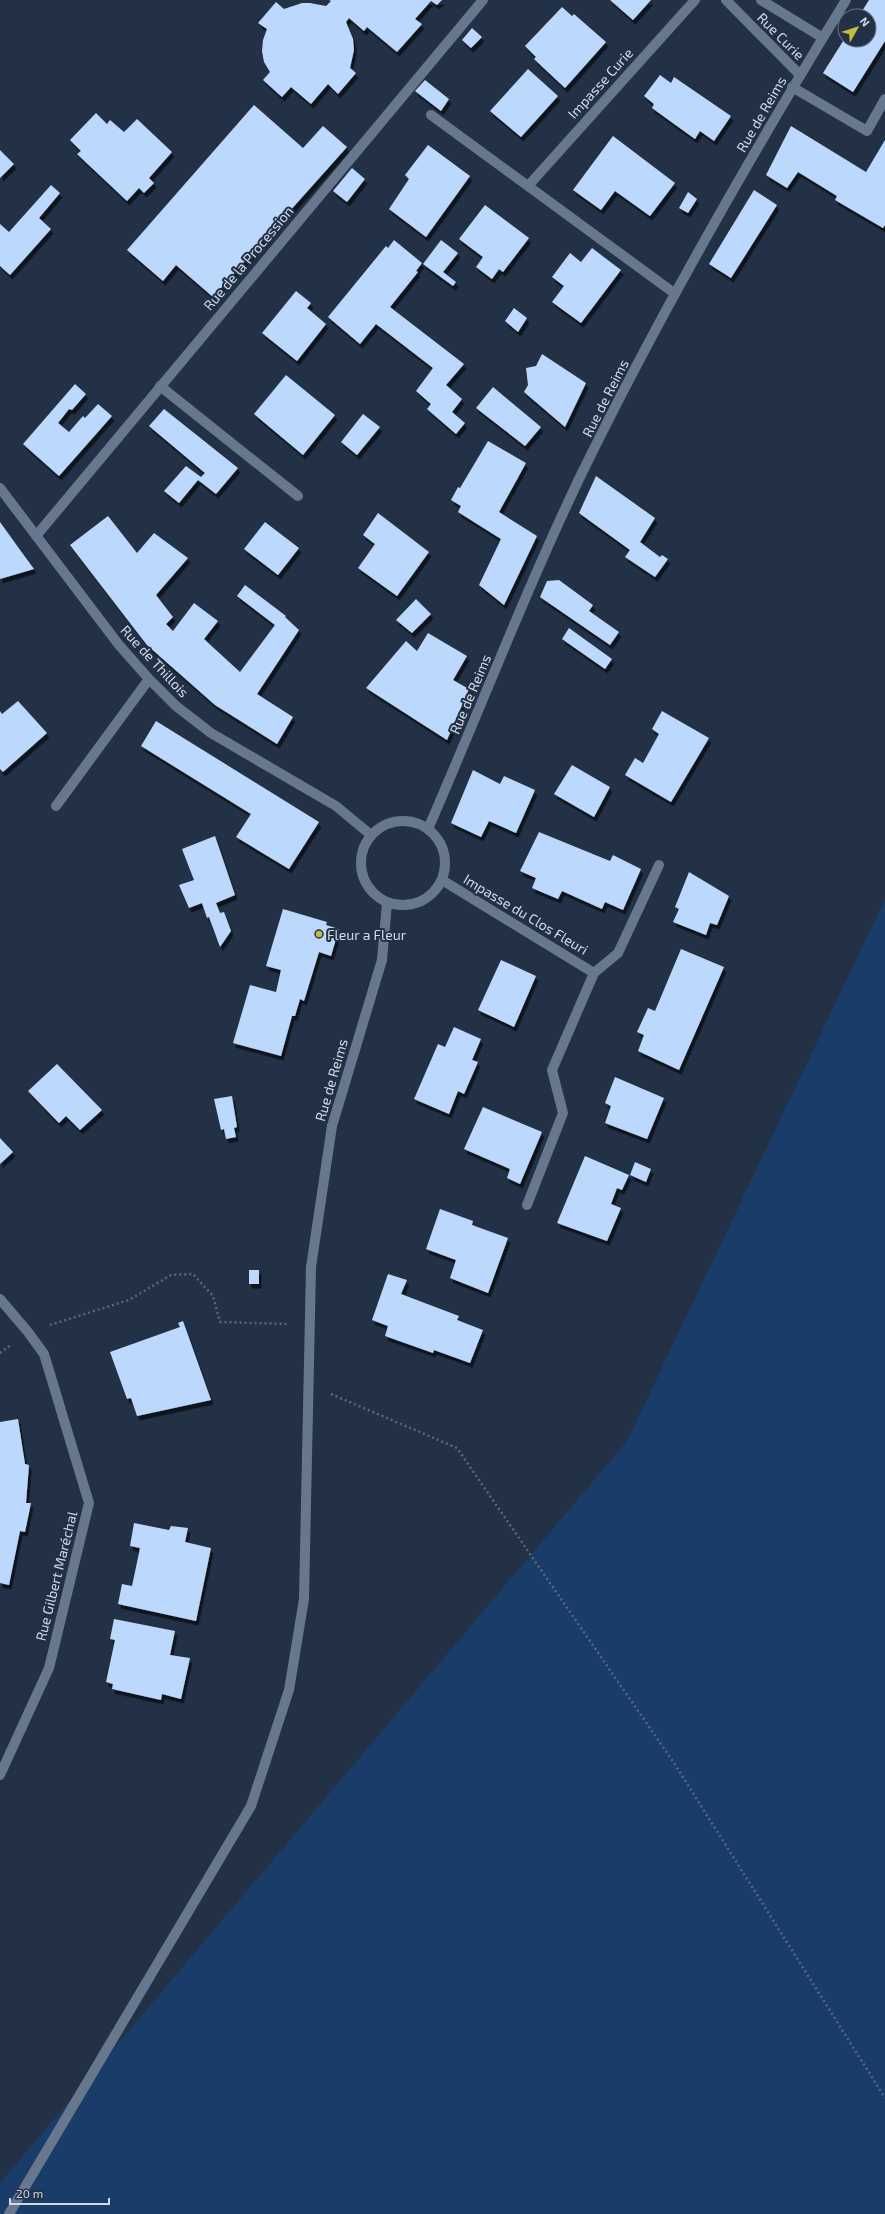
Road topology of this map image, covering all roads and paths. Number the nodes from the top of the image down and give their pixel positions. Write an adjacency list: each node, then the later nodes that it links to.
1 (483, 0): 13 (street, Rue de la Procession)
2 (695, 0): 11 (street, Impasse Curie)
3 (726, 0): 7 (street, Rue Curie)
4 (761, 0): 6 (street, Rue Curie)
5 (846, 0): 6 (street, Rue de Reims)
6 (822, 38): 7 (street, Rue de Reims)
7 (800, 75): 8 (street, Rue de Reims)
8 (792, 87): 9 (street); 12 (street, Rue de Reims)
9 (885, 99)
10 (431, 115): 11 (street)
11 (528, 186): 12 (street)
12 (674, 293): 19 (street, Rue de Reims)
13 (160, 386): 15 (street); 16 (street, Rue de la Procession)
14 (2, 494): 16 (street, Rue de Thillois)
15 (298, 496)
16 (36, 536): 17 (street, Rue de Thillois)
17 (149, 679): 18 (street); 20 (street, Rue de Thillois)
18 (56, 806)
19 (428, 829): 20 (street); 22 (street)
20 (371, 835): 23 (street)
21 (659, 865): 24 (street, Impasse du Clos Fleuri)
22 (442, 880): 23 (street); 24 (street, Impasse du Clos Fleuri)
23 (387, 902): 30 (street, Rue de Reims)
24 (594, 973): 25 (street, Impasse du Clos Fleuri)
25 (527, 1205)
26 (0, 1300): 28 (street, Rue Gilbert Maréchal)
27 (265, 1323): 28 (path)
28 (28, 1332): 29 (path); 31 (street, Rue Gilbert Maréchal)
29 (0, 1353)
30 (309, 1384): 32 (path); 33 (street, Rue de Reims)
31 (0, 1775)
32 (885, 2098)
33 (9, 2214)

